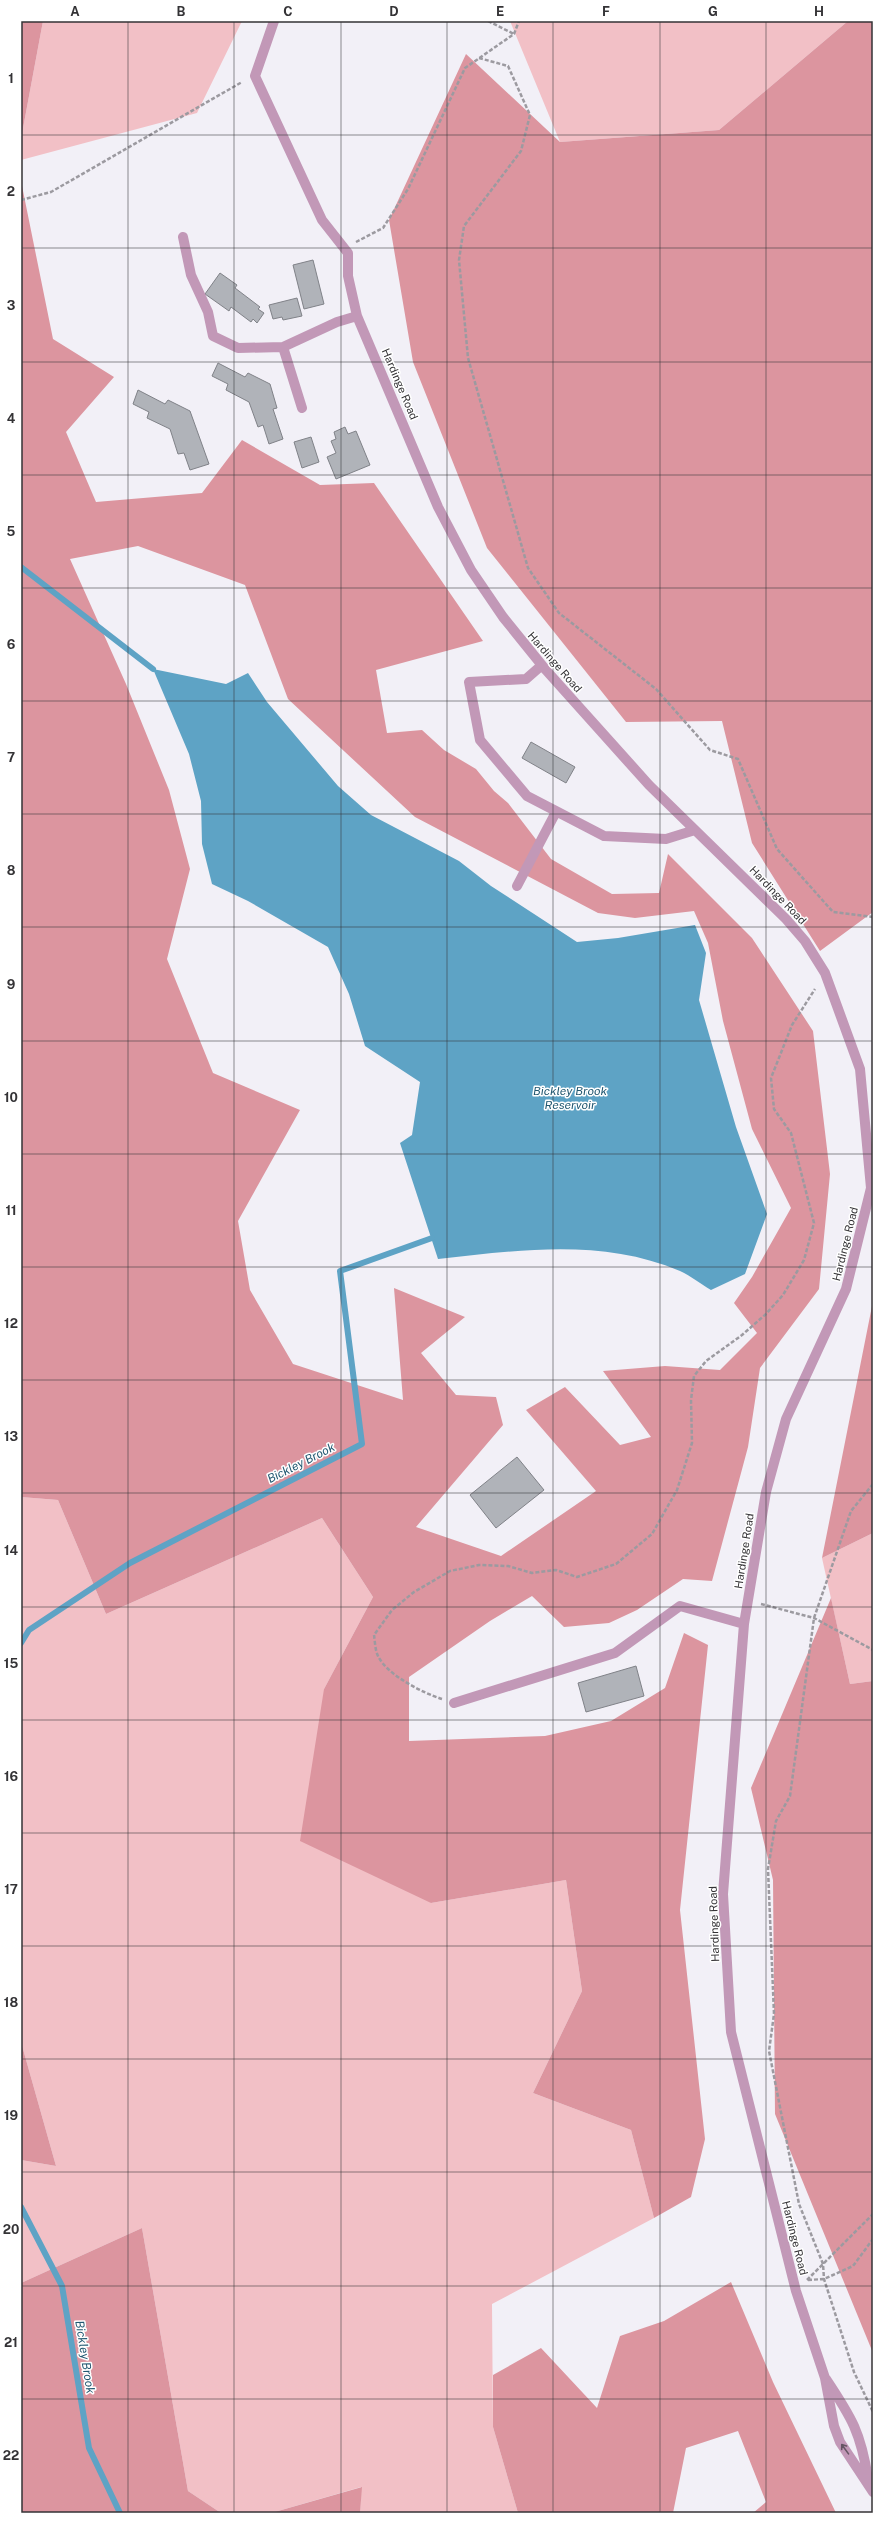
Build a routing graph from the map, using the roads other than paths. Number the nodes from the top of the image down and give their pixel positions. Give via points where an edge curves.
1 (274, 21) edge
2 (183, 237) dead end
3 (357, 316) junction
4 (283, 347) junction
5 (302, 408) dead end
6 (542, 666) junction
7 (556, 812) junction
8 (695, 830) junction
9 (517, 886) dead end
10 (744, 1624) junction
11 (454, 1703) road end
12 (825, 2378) junction
13 (868, 2481) junction
14 (873, 2492) edge

1 - 3 street, Hardinge Road via 255,76 322,220 346,250 348,276
2 - 4 street via 191,275 208,312 213,336 238,348
3 - 4 street via 337,322
3 - 6 street, Hardinge Road via 454,541 486,594
4 - 5 street
6 - 7 street via 526,679 469,682 480,740 527,796
6 - 8 street, Hardinge Road via 649,785
7 - 8 street via 604,836 666,839
7 - 9 street
8 - 10 street, Hardinge Road via 786,919 805,941 825,973 860,1069 872,1188 846,1289 786,1419 766,1492
10 - 11 street via 680,1606 616,1653
10 - 12 street, Hardinge Road via 723,1894 731,2032 796,2292
12 - 13 street, Hardinge Road via 854,2423 863,2448
13 -> 12 street, Hardinge Road via 840,2442 828,2403
13 - 14 street, Hardinge Road

